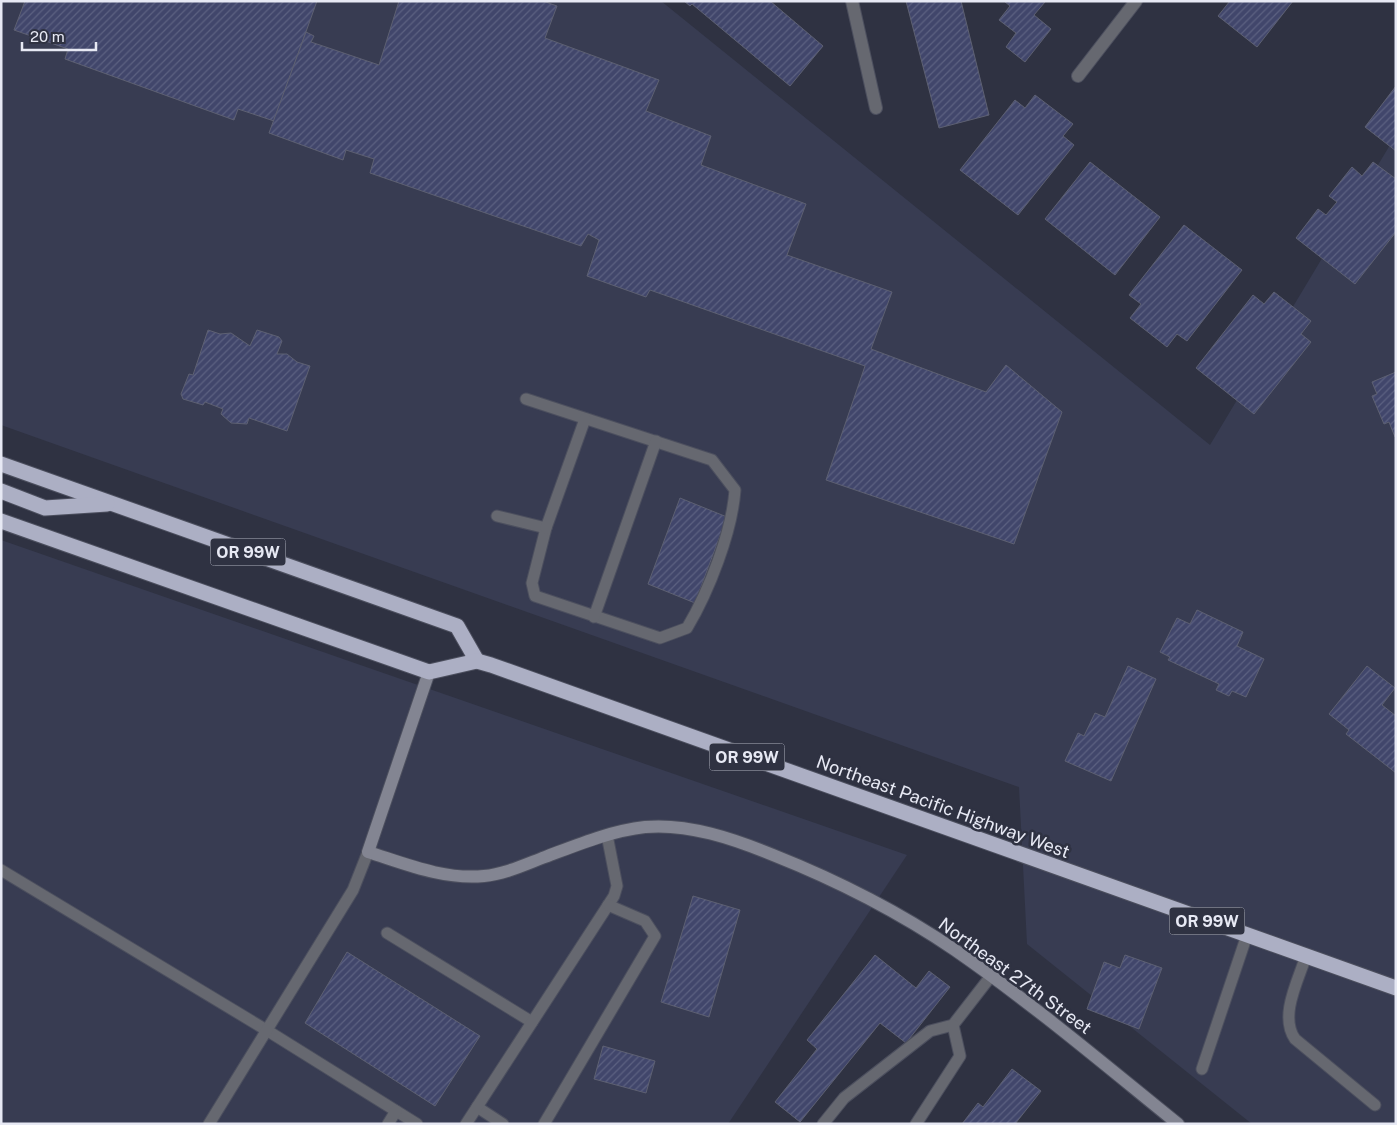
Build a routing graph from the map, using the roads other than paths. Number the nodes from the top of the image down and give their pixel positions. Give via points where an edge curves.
1 (852, 1) edge
2 (1136, 1) edge
3 (1078, 76) dead end
4 (876, 108) dead end
5 (526, 399) dead end
6 (585, 419) junction
7 (656, 441) junction
8 (1, 464) edge
9 (1, 491) edge
10 (113, 504) junction
11 (497, 516) dead end
12 (1, 521) edge
13 (546, 528) junction
14 (594, 617) junction
15 (477, 661) junction
16 (429, 672) junction
17 (607, 834) junction
18 (368, 852) junction
19 (1, 870) edge
20 (608, 905) junction
21 (387, 933) dead end
22 (1247, 935) junction
23 (1306, 956) junction
24 (991, 976) junction
25 (1396, 988) edge
26 (532, 1022) junction
27 (952, 1025) junction
28 (268, 1031) junction
29 (1202, 1069) dead end
30 (1375, 1105) dead end
31 (477, 1107) junction
32 (396, 1111) junction
33 (210, 1124) edge
34 (388, 1124) edge
35 (416, 1124) edge
36 (466, 1124) edge
37 (503, 1124) edge
38 (544, 1124) edge
39 (823, 1124) edge
40 (916, 1124) edge
41 (1178, 1124) edge

1 - 4 street
2 - 3 street
5 - 6 lane
6 - 7 lane
6 - 13 lane
7 - 14 lane
7 - 14 lane via 712,460 735,490 729,528 698,609 687,628 660,638
8 - 10 highway, OR 99W
9 - 10 highway via 46,508
10 - 15 highway, OR 99W via 457,626
11 - 13 lane
12 - 16 highway
13 - 14 lane via 532,583 535,596
15 - 16 highway
15 - 22 highway, Northeast Pacific Highway West / OR 99W
16 - 18 street
17 - 18 street, Northeast 27th Street via 510,871 483,876 431,872
17 - 20 lane via 617,886
17 - 24 street, Northeast 27th Street via 646,827 694,830 740,842 884,906
18 - 28 lane via 353,890
19 - 28 lane
20 - 26 lane
20 - 38 lane via 645,922 654,936
21 - 26 lane
22 - 23 highway, Northeast Pacific Highway West / OR 99W
22 - 29 lane
23 - 25 highway, Northeast Pacific Highway West / OR 99W
23 - 30 lane via 1288,1016 1290,1032
24 - 27 lane
24 - 41 street, Northeast 27th Street
26 - 31 lane
27 - 39 lane via 930,1031 844,1098
27 - 40 lane via 960,1056
28 - 32 lane
28 - 33 lane
31 - 36 lane
31 - 37 lane
32 - 34 lane
32 - 35 lane

